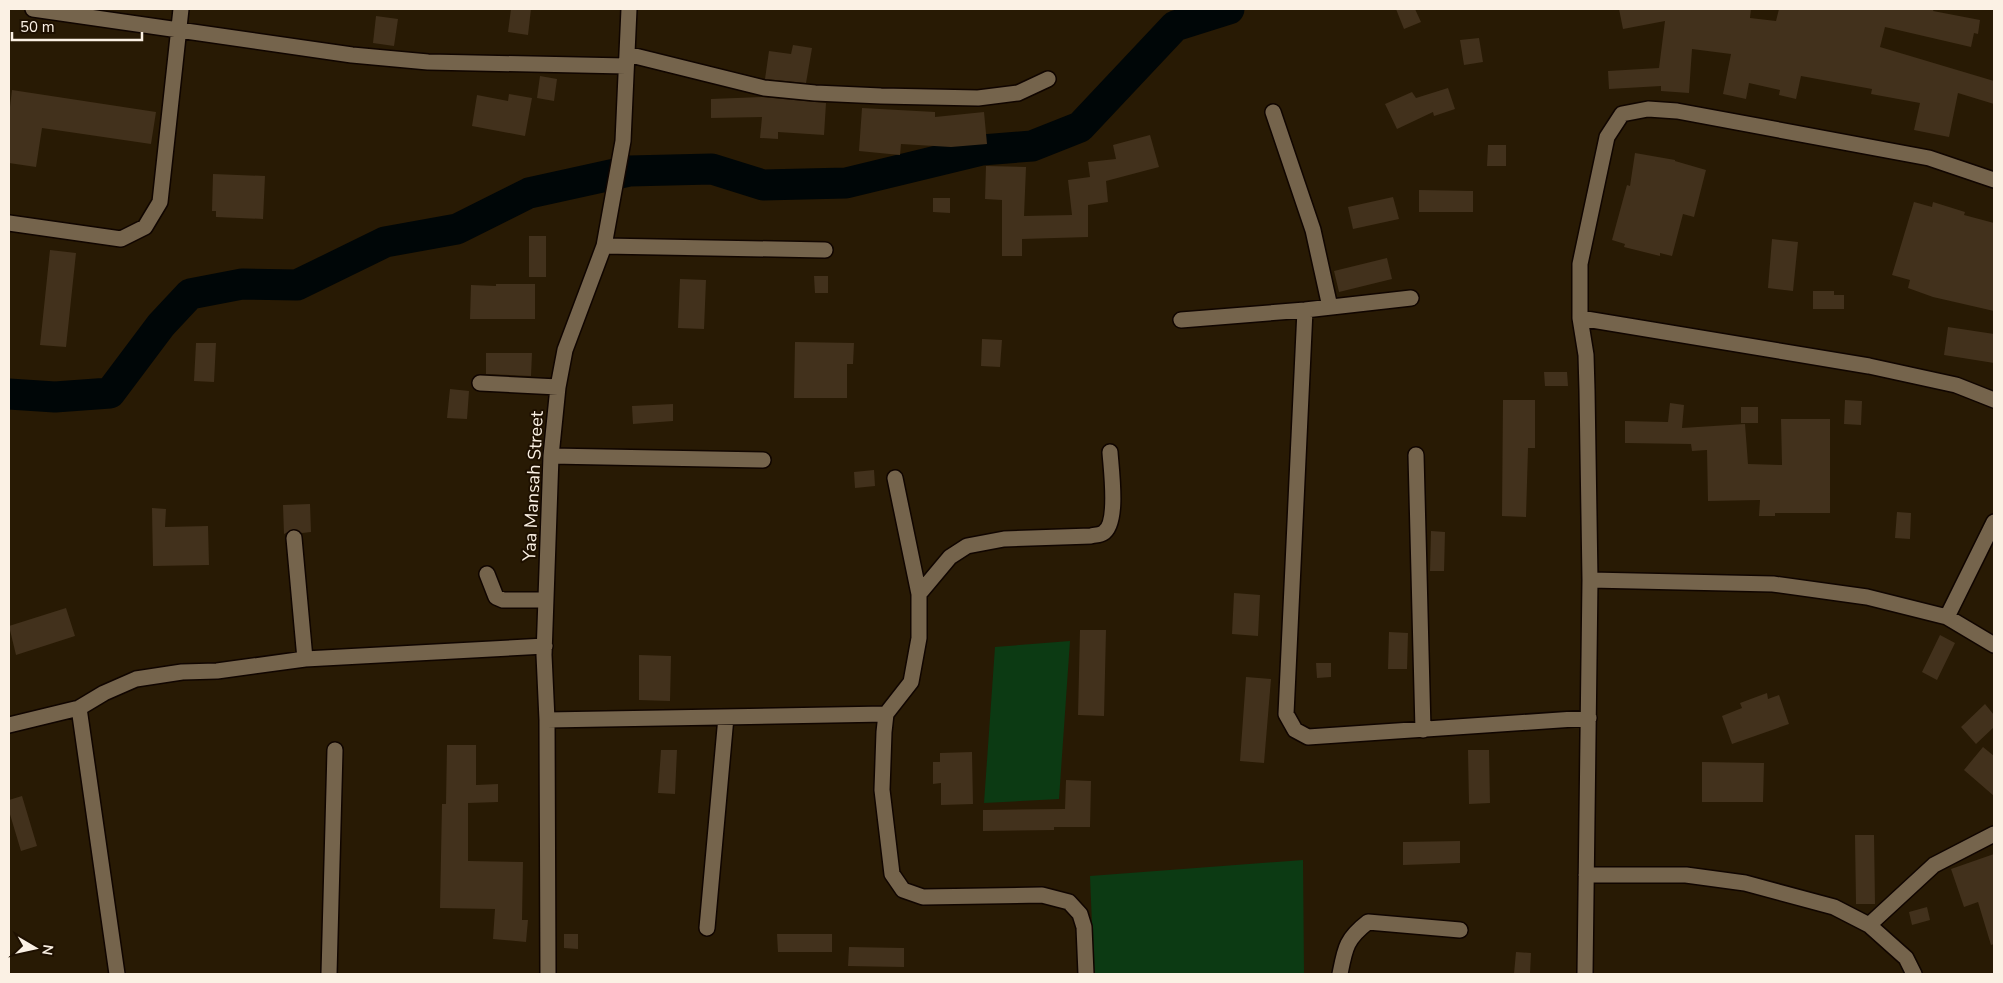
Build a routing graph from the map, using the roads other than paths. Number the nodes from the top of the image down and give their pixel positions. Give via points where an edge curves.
1 (33, 9) edge
2 (181, 9) edge
3 (629, 9) edge
4 (179, 30) junction
5 (626, 60) junction
6 (1048, 79) dead end
7 (1273, 112) dead end
8 (1994, 180) edge
9 (9, 223) edge
10 (604, 246) junction
11 (825, 250) dead end
12 (1411, 298) dead end
13 (1330, 307) junction
14 (1305, 310) junction
15 (1580, 318) junction
16 (1181, 320) dead end
17 (480, 383) dead end
18 (558, 387) junction
19 (1994, 400) edge
20 (1110, 452) dead end
21 (1416, 455) dead end
22 (551, 456) junction
23 (762, 460) dead end
24 (895, 478) dead end
25 (1994, 522) edge
26 (294, 538) dead end
27 (487, 574) dead end
28 (1590, 580) junction
29 (919, 594) junction
30 (546, 600) junction
31 (1947, 617) junction
32 (1994, 645) edge
33 (545, 646) junction
34 (305, 659) junction
35 (79, 708) junction
36 (886, 714) junction
37 (726, 717) junction
38 (1589, 718) junction
39 (548, 720) junction
40 (9, 725) edge
41 (1423, 730) junction
42 (335, 750) dead end
43 (1994, 834) edge
44 (1586, 876) junction
45 (1869, 925) junction
46 (707, 928) dead end
47 (1460, 930) dead end
48 (117, 974) edge
49 (329, 974) edge
50 (548, 974) edge
51 (1086, 974) edge
52 (1340, 974) edge
53 (1585, 974) edge
54 (1914, 974) edge

1 - 4 street
2 - 4 street
3 - 5 street, Yaa Mansah Street
4 - 5 street via 352,55 428,62
4 - 9 street via 160,202 145,227 120,239
5 - 6 street via 764,88 881,96 978,98 1018,93
5 - 10 street, Yaa Mansah Street via 623,141
7 - 13 street via 1314,230
8 - 15 street via 1929,158 1687,113 1648,109 1622,114 1607,137 1580,264
10 - 11 street
10 - 18 street, Yaa Mansah Street via 565,350
12 - 13 street
13 - 14 street
14 - 16 street
14 - 41 street via 1286,714 1295,730 1308,737
15 - 19 street via 1869,366 1956,385
15 - 28 street via 1586,355
17 - 18 street
18 - 22 street, Yaa Mansah Street
20 - 29 street via 1113,513 1109,527 1103,533 1004,539 967,546 950,557
21 - 41 street
22 - 23 street
22 - 30 street, Yaa Mansah Street
24 - 29 street
25 - 31 street
26 - 34 street
27 - 30 street via 496,597 502,600
28 - 31 street via 1773,584 1867,597
28 - 38 street
29 - 36 street via 919,638 911,682
30 - 33 street, Yaa Mansah Street
31 - 32 street
33 - 34 street
33 - 39 street, Yaa Mansah Street
34 - 35 street via 136,679
35 - 40 street
35 - 48 street
36 - 37 street
36 - 51 street via 882,790 888,857 892,874 903,890 923,897 1042,895 1069,902 1080,914 1084,927
37 - 39 street
37 - 46 street
38 - 41 street
38 - 44 street
39 - 50 street, Yaa Mansah Street
42 - 49 street
43 - 45 street via 1934,865
44 - 45 street via 1686,875 1745,883 1834,907
44 - 53 street
45 - 54 street via 1906,958
47 - 52 street via 1368,922 1353,934 1344,952

